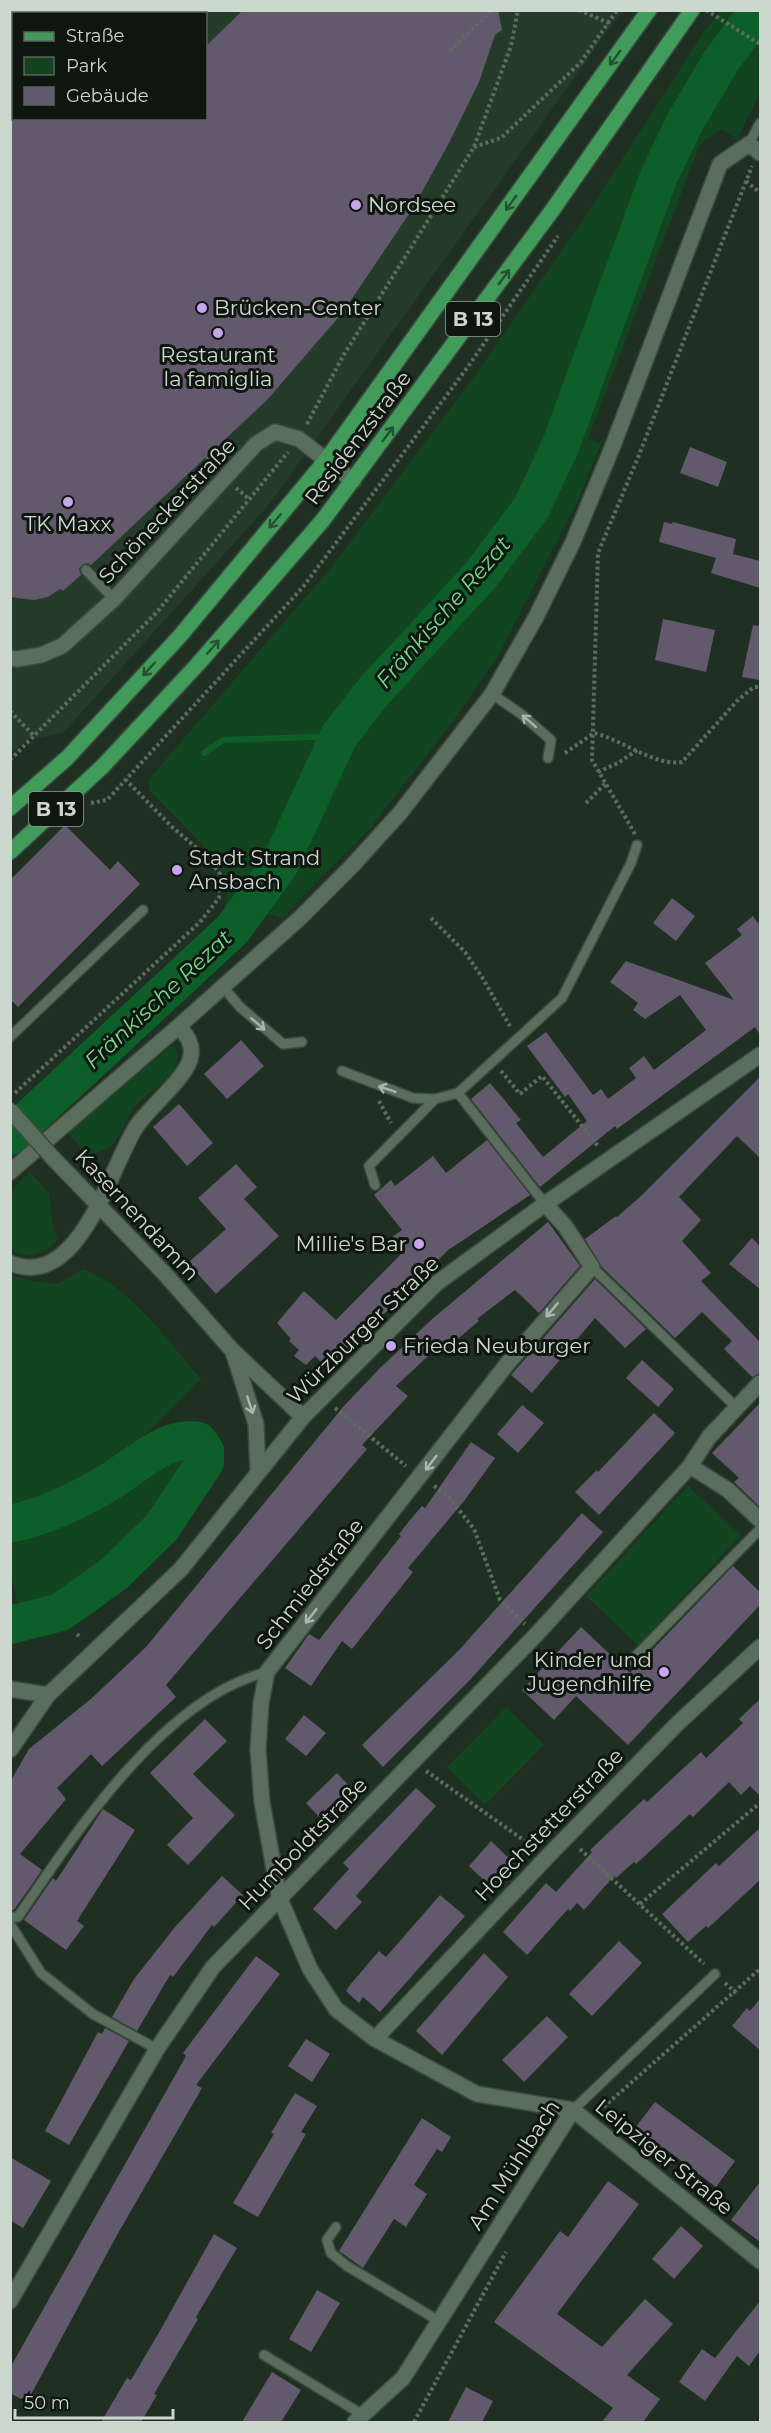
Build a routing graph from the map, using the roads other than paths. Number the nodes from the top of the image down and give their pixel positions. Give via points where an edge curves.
1 (649, 10) edge
2 (693, 10) edge
3 (760, 123) edge
4 (756, 149) edge
5 (326, 460) junction
6 (353, 481) junction
7 (86, 570) dead end
8 (114, 599) junction
9 (10, 658) edge
10 (492, 694) junction
11 (548, 758) dead end
12 (10, 808) edge
13 (637, 845) road end
14 (10, 852) edge
15 (143, 910) dead end
16 (223, 987) junction
17 (179, 1026) junction
18 (10, 1037) edge
19 (302, 1042) dead end
20 (760, 1055) edge
21 (342, 1071) dead end
22 (458, 1093) junction
23 (435, 1099) junction
24 (10, 1110) edge
25 (10, 1172) edge
26 (375, 1185) dead end
27 (98, 1204) junction
28 (545, 1204) junction
29 (10, 1263) edge
30 (592, 1267) junction
31 (232, 1350) junction
32 (760, 1383) edge
33 (736, 1407) junction
34 (303, 1417) junction
35 (690, 1466) junction
36 (258, 1473) junction
37 (760, 1520) edge
38 (760, 1528) edge
39 (760, 1647) edge
40 (631, 1661) dead end
41 (267, 1672) junction
42 (10, 1689) edge
43 (48, 1695) junction
44 (10, 1750) edge
45 (279, 1897) junction
46 (10, 1917) edge
47 (10, 1924) edge
48 (715, 1974) road end
49 (375, 2039) junction
50 (157, 2049) junction
51 (573, 2110) junction
52 (336, 2228) dead end
53 (760, 2261) edge
54 (10, 2301) edge
55 (439, 2321) junction
56 (264, 2355) dead end
57 (359, 2419) edge

1 -> 5 main road, Residenzstraße / B 13
6 -> 2 main road, Residenzstraße / B 13 via 551,212
3 - 4 lane
4 - 10 street via 720,164 573,542
5 - 6 street, Schöneckerstraße
5 - 8 street, Schöneckerstraße via 299,440 275,432 256,444
5 -> 12 main road, Residenzstraße / B 13 via 180,636 67,758
14 -> 6 main road, Residenzstraße / B 13 via 102,766 198,664
7 - 8 lane
8 - 9 street, Schöneckerstraße via 62,646 41,655
11 -> 10 lane via 551,740
10 - 16 street via 400,813 358,860
13 - 22 lane via 632,863 562,998
15 - 18 lane
16 - 17 street
16 -> 19 lane via 240,1008 283,1044
17 - 25 street
17 - 27 street via 190,1041 192,1056 176,1082 137,1126
20 - 28 street, Würzburger Straße
23 -> 21 lane via 413,1098
22 - 23 lane
22 - 28 lane
23 - 26 lane via 369,1166
24 - 27 street, Kasernendamm, bridge
27 - 29 street via 73,1246 56,1260 40,1267 22,1268
27 - 31 street, Kasernendamm
28 - 30 street
28 - 34 street, Würzburger Straße via 437,1283
30 - 33 lane
30 -> 41 street, Schmiedstraße via 507,1364
31 - 34 street, Kasernendamm
31 -> 36 street, Kasernendamm via 256,1424
32 - 33 street, Humboldtstraße
33 - 35 street, Humboldtstraße
34 - 36 street, Würzburger Straße
35 - 37 street via 728,1490
35 - 45 street, Humboldtstraße via 536,1635
36 - 43 street, Würzburger Straße via 181,1569
38 - 40 lane
39 - 49 street, Hoechstetterstraße via 677,1724
41 - 45 street, Leipziger Straße via 258,1750 262,1802
41 - 46 lane, Schmiedstraße via 223,1688 173,1725 113,1785 18,1917
42 - 43 street
43 - 44 street, Würzburger Straße
45 - 49 street, Leipziger Straße via 310,1969 336,2009
45 - 50 street, Humboldtstraße via 213,1967
47 - 50 lane via 41,1973 93,2014
48 - 51 lane, Am Mühlbach
49 - 51 street, Leipziger Straße via 477,2094
50 - 54 street, Humboldtstraße
51 - 53 street, Leipziger Straße
51 - 55 street, Am Mühlbach
52 - 55 lane via 327,2240 331,2253
55 - 57 street, Am Mühlbach via 403,2378
56 - 57 lane

